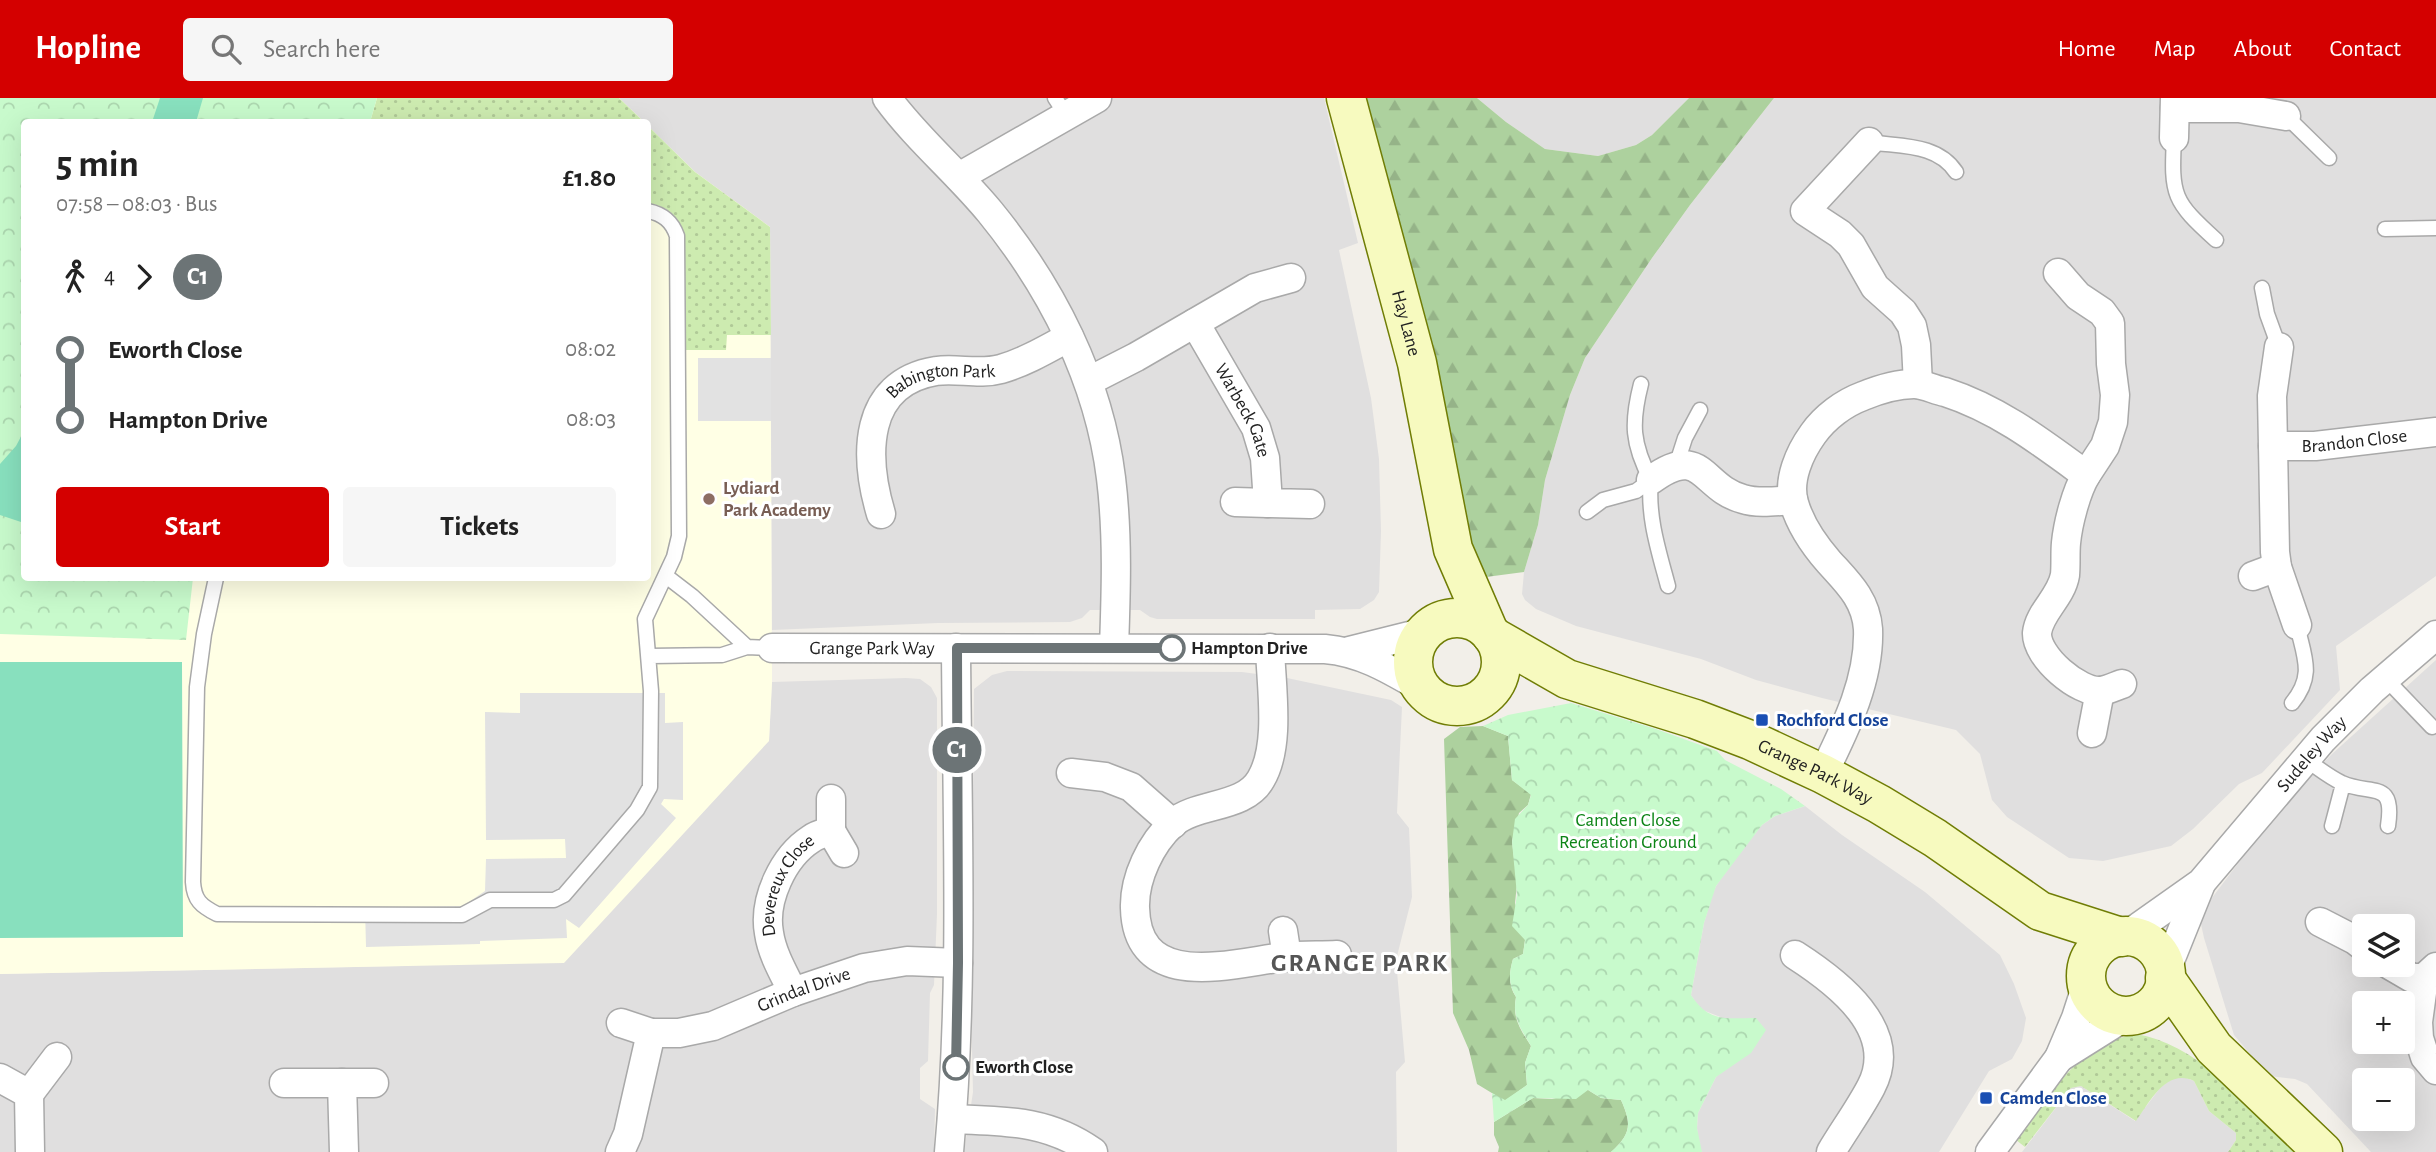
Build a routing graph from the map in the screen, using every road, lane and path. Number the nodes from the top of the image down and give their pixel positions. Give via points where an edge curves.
1 (887, 98) edge
2 (1097, 98) edge
3 (1346, 98) edge
4 (2175, 103) edge
5 (1061, 106) edge
6 (2286, 116) joint
7 (2174, 138) joint
8 (1868, 142) joint
9 (2329, 158) dead end
10 (1956, 172) dead end
11 (960, 177) junction
12 (651, 212) edge
13 (2436, 228) edge
14 (2385, 229) dead end
15 (2216, 240) dead end
16 (2058, 273) dead end
17 (1291, 278) dead end
18 (2262, 288) dead end
19 (1195, 323) junction
20 (1069, 337) junction
21 (2279, 347) joint
22 (1089, 382) junction
23 (1641, 384) dead end
24 (1918, 384) junction
25 (1700, 410) dead end
26 (2436, 432) edge
27 (2273, 446) junction
28 (1676, 466) junction
29 (2085, 475) junction
30 (1651, 480) junction
31 (1793, 500) junction
32 (1235, 502) dead end
33 (1268, 503) junction
34 (1310, 504) dead end
35 (1587, 512) dead end
36 (881, 514) dead end
37 (1453, 549) junction
38 (666, 576) junction
39 (215, 581) edge
40 (1668, 586) dead end
41 (2297, 625) joint
42 (1429, 629) junction
43 (1490, 634) junction
44 (2436, 635) edge
45 (759, 648) junction
46 (957, 648) junction
47 (1114, 648) junction
48 (1270, 648) junction
49 (1349, 651) junction
50 (650, 656) junction
51 (2385, 678) junction
52 (1567, 679) junction
53 (1420, 687) junction
54 (1488, 693) junction
55 (2292, 703) dead end
56 (2432, 727) dead end
57 (2092, 733) dead end
58 (2305, 759) junction
59 (1072, 773) dead end
60 (1823, 774) junction
61 (2343, 783) junction
62 (831, 799) dead end
63 (1173, 824) junction
64 (2332, 826) dead end
65 (2388, 826) dead end
66 (2201, 883) junction
67 (2040, 911) junction
68 (2320, 922) dead end
69 (2123, 936) junction
70 (2352, 938) edge
71 (1337, 955) dead end
72 (1796, 955) dead end
73 (958, 963) junction
74 (2430, 973) edge
75 (2165, 976) junction
76 (2410, 977) edge
77 (2086, 981) junction
78 (793, 992) junction
79 (2130, 1015) junction
80 (621, 1023) dead end
81 (652, 1032) junction
82 (2214, 1048) junction
83 (57, 1056) dead end
84 (2059, 1058) junction
85 (2436, 1070) edge
86 (0, 1078) edge
87 (284, 1083) dead end
88 (342, 1083) junction
89 (374, 1083) dead end
90 (29, 1094) junction
91 (952, 1119) junction
92 (30, 1152) edge
93 (344, 1152) edge
94 (620, 1152) edge
95 (949, 1152) edge
96 (1093, 1152) edge
97 (1831, 1152) edge
98 (1990, 1152) edge
99 (2323, 1152) edge

1 - 11 street
2 - 5 street
3 - 37 street, Hay Lane via 1417,363
4 - 6 street
4 - 7 street
5 - 11 street
6 - 9 lane
7 - 15 lane via 2173,182 2178,202
8 - 10 lane via 1933,151
8 - 24 street via 1805,211 1851,245 1875,287 1903,312 1916,345
11 - 20 street via 1021,253
12 - 38 lane via 667,218 677,236 679,536
13 - 14 lane
16 - 29 street via 2110,323 2113,422 2105,446
17 - 19 street via 1255,288
18 - 21 lane
19 - 22 street
19 - 33 street, Warbeck Gate via 1255,428 1265,458
20 - 22 street
20 - 36 street, Babington Park via 999,369 940,370 917,375 898,387 884,402 872,431 870,453
21 - 27 street, Brandon Close via 2272,396
22 - 47 street via 1111,477 1115,517
23 - 30 lane via 1634,436
24 - 29 street via 1973,401 2001,416
24 - 31 street via 1877,391 1832,413 1816,429 1798,460
25 - 28 lane
26 - 27 street, Brandon Close via 2315,446
27 - 41 street, Brandon Close via 2275,552 2265,571
28 - 30 street
28 - 31 street via 1697,468 1743,499
29 - 57 street via 2066,541 2065,576 2037,633 2045,658 2078,684 2111,687
30 - 35 lane via 1636,491 1603,500
30 - 40 lane via 1652,517
31 - 60 street via 1813,541 1856,591 1868,626 1851,716
32 - 33 street
33 - 34 street
37 - 42 street, Hay Lane via 1449,577
37 - 43 street, Hay Lane
38 - 45 lane
38 - 50 lane via 645,619
39 - 50 lane via 197,687 193,882 194,897 217,914 462,915 490,900 554,900 564,895 637,810 650,788
41 - 55 lane via 2307,671
42 - 43 street, Grange Park Way via 1444,620 1460,619 1478,624
42 - 49 street, Grange Park Way
42 - 53 street via 1418,641 1413,659
43 - 52 street, Grange Park Way
43 - 54 street via 1501,664
44 - 51 street, Sudeley Way
45 - 46 street, Grange Park Way
45 - 50 lane via 722,655
46 - 47 street, Grange Park Way
46 - 73 street
47 - 48 street, Grange Park Way
48 - 49 street, Grange Park Way
48 - 63 street via 1270,758 1260,781 1242,796 1184,815
49 - 53 street, Grange Park Way
51 - 56 lane
51 - 58 street, Sudeley Way
52 - 54 street, Grange Park Way
52 - 60 street, Grange Park Way via 1695,719
53 - 54 street, Grange Park Way via 1436,701 1451,706 1472,703
58 - 61 lane
58 - 66 street, Sudeley Way
59 - 63 street via 1131,787
60 - 67 street, Grange Park Way via 1935,838
61 - 64 lane
61 - 65 lane via 2385,794
62 - 78 street, Devereux Close via 837,842 812,837 790,858 769,909 769,934
63 - 71 street via 1145,862 1136,892 1135,918 1151,951 1170,964 1197,968 1285,944
66 - 69 street, Sudeley Way
66 - 75 street, Sudeley Way
67 - 69 street, Grange Park Way
67 - 77 street, Grange Park Way
68 - 70 street
69 - 75 street via 2153,947 2162,959
69 - 77 street via 2095,951
72 - 97 street via 1850,996 1876,1042 1872,1086
73 - 78 street, Grindal Drive via 891,963
73 - 91 street
74 - 76 street
74 - 85 street via 2419,1005 2419,1038
75 - 79 street via 2157,1001
75 - 82 street
77 - 79 street via 2102,1008
77 - 84 street
78 - 81 street, Grindal Drive via 705,1029
79 - 82 street
79 - 84 street
80 - 81 street, Grindal Drive
81 - 94 street
82 - 99 street
83 - 90 street
84 - 98 street
86 - 90 street
87 - 88 street
88 - 89 street
88 - 93 street
90 - 92 street
91 - 95 street
91 - 96 street via 1037,1125 1070,1137

